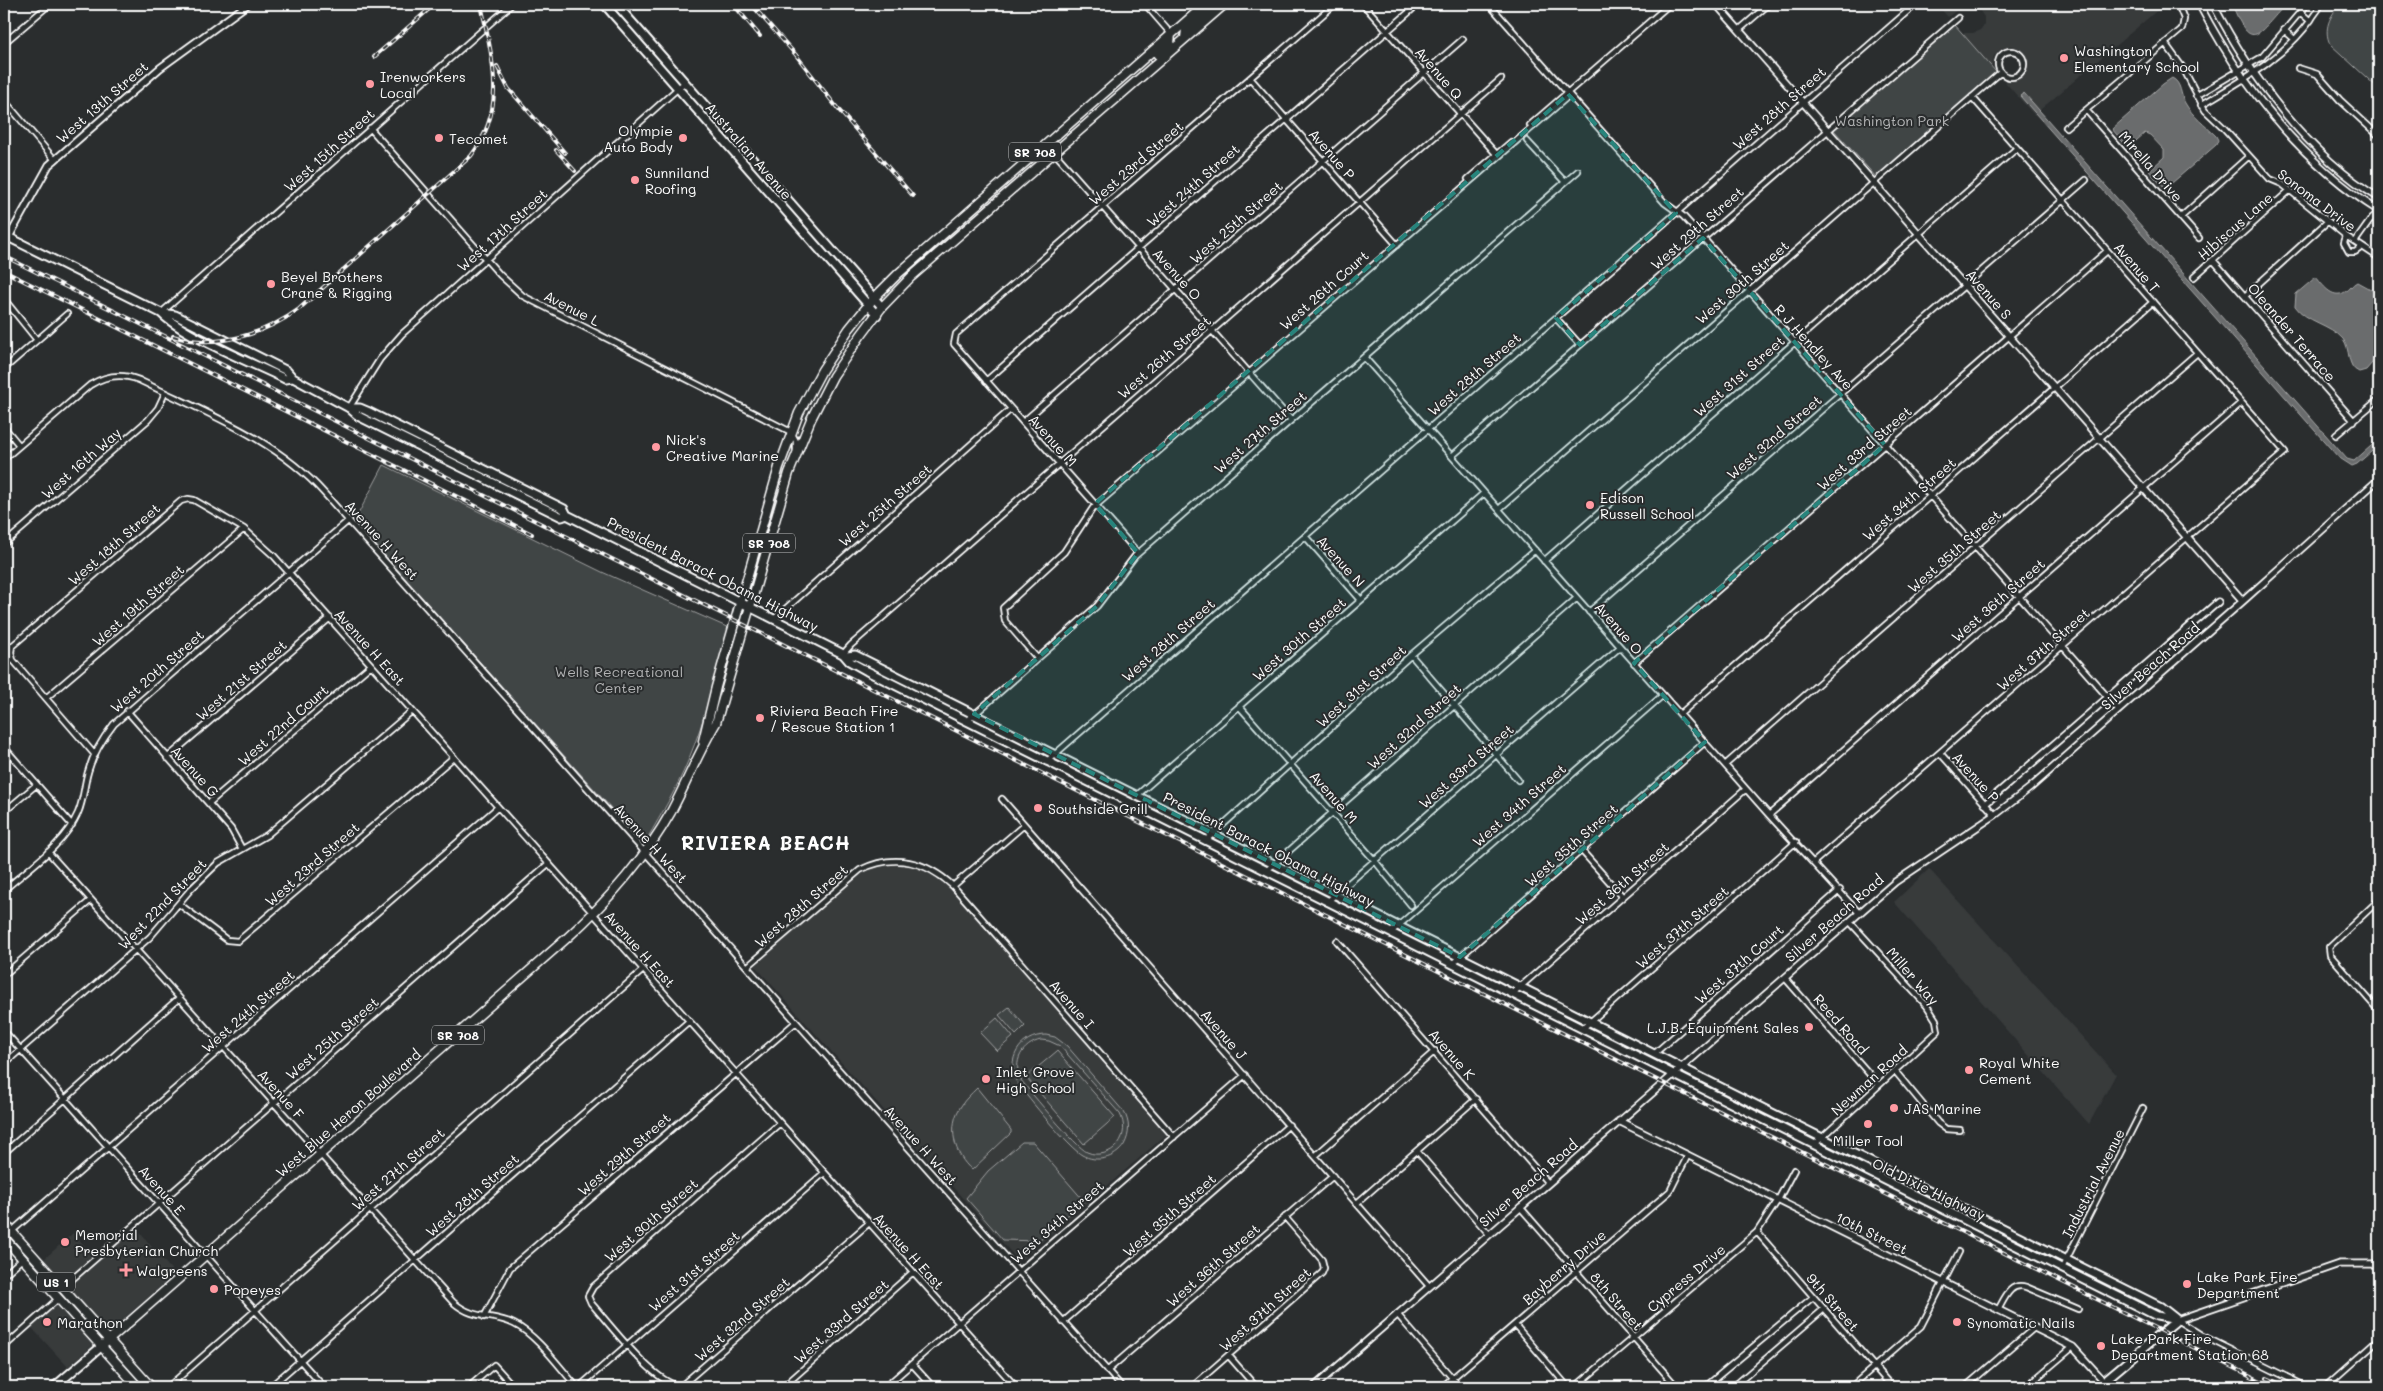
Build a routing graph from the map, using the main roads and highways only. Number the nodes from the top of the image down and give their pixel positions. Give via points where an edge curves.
1 (604, 4) edge
2 (616, 4) edge
3 (1206, 4) edge
4 (1215, 4) edge
5 (1225, 4) edge
6 (1171, 34) junction
7 (1185, 38) junction
8 (1133, 83) junction
9 (6, 236) edge
10 (874, 298) junction
11 (868, 305) junction
12 (882, 307) junction
13 (877, 314) junction
14 (741, 603) junction
15 (750, 607) junction
16 (845, 655) junction
17 (703, 745) junction
18 (1680, 1068) joint
19 (1673, 1074) joint
20 (4, 1223) edge
21 (4, 1238) edge
22 (2177, 1320) junction
23 (108, 1340) junction
24 (102, 1346) junction
25 (2105, 1384) edge
26 (54, 1387) edge
27 (138, 1387) edge
28 (151, 1387) edge
29 (2116, 1387) edge

1 - 11 main road, Australian Avenue
2 - 10 main road, Australian Avenue
3 - 6 main road, West Blue Heron Boulevard / SR 708
4 - 7 main road via 1186,30
5 - 7 main road, West Blue Heron Boulevard / SR 708
6 - 8 main road via 1170,43 1133,77
6 - 10 main road, West Blue Heron Boulevard / SR 708 via 917,256
7 - 8 main road, West Blue Heron Boulevard / SR 708
8 - 12 main road, West Blue Heron Boulevard / SR 708 via 929,261
9 - 14 main road, President Barack Obama Highway via 162,313 175,315 287,371 292,378 358,416 562,517 567,515
10 - 11 main road, West Blue Heron Boulevard / SR 708
10 - 12 main road, Australian Avenue
11 - 13 main road, Australian Avenue
11 - 14 main road, West Blue Heron Boulevard / SR 708 via 822,370 791,432
12 - 13 main road, West Blue Heron Boulevard / SR 708
13 - 15 main road, West Blue Heron Boulevard / SR 708 via 833,376 810,419
14 - 15 main road, President Barack Obama Highway
14 - 17 main road, West Blue Heron Boulevard / SR 708
15 - 16 main road, President Barack Obama Highway
15 - 17 main road, West Blue Heron Boulevard / SR 708 via 716,723
16 - 18 main road, President Barack Obama Highway via 855,655
16 - 19 main road, President Barack Obama Highway via 866,671
17 - 23 main road, West Blue Heron Boulevard / SR 708 via 674,806 645,852 594,914
18 - 22 main road, Old Dixie Highway via 2161,1307
19 - 22 main road, Old Dixie Highway via 2157,1316
20 - 23 main road, US 1
21 - 24 main road, US 1
22 - 25 main road
23 - 24 main road, West Blue Heron Boulevard / SR 708
23 - 28 main road, US 1
24 - 26 main road
24 - 27 main road, US 1
25 - 29 main road, 10th Street

